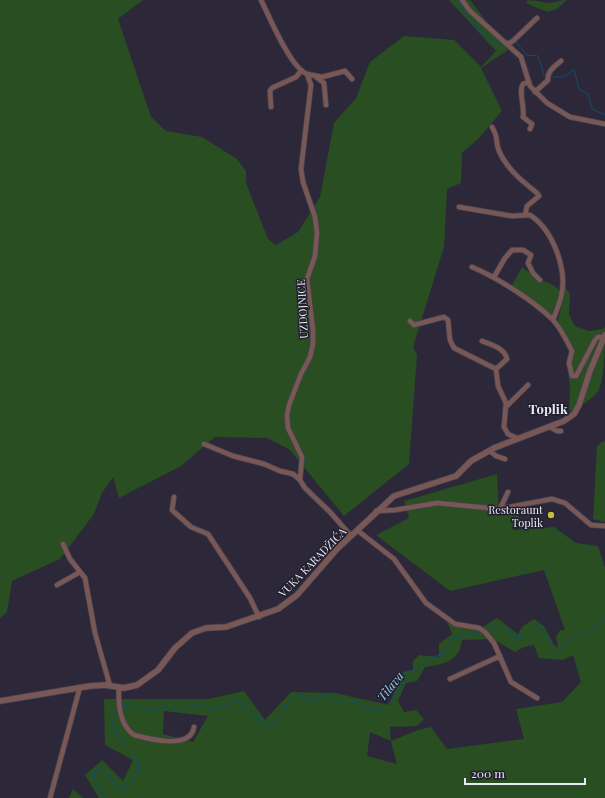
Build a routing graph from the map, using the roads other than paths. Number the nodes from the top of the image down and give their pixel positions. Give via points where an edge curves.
1 (261, 0) edge
2 (462, 0) edge
3 (537, 18) dead end
4 (507, 44) junction
5 (561, 61) dead end
6 (301, 71) junction
7 (306, 74) junction
8 (316, 76) junction
9 (352, 79) dead end
10 (528, 82) junction
11 (536, 92) junction
12 (326, 105) dead end
13 (271, 107) dead end
14 (605, 124) edge
15 (492, 127) dead end
16 (530, 129) dead end
17 (459, 207) dead end
18 (525, 215) junction
19 (472, 267) dead end
20 (494, 277) junction
21 (540, 280) dead end
22 (553, 320) junction
23 (410, 322) dead end
24 (604, 336) edge
25 (482, 341) dead end
26 (496, 369) junction
27 (528, 385) dead end
28 (506, 407) junction
29 (550, 427) junction
30 (561, 431) dead end
31 (517, 438) junction
32 (204, 444) dead end
33 (490, 451) junction
34 (505, 459) dead end
35 (300, 480) junction
36 (508, 492) dead end
37 (174, 497) dead end
38 (506, 498) junction
39 (513, 498) dead end
40 (500, 509) junction
41 (376, 511) junction
42 (605, 527) edge
43 (357, 530) junction
44 (351, 536) junction
45 (63, 544) dead end
46 (80, 572) junction
47 (57, 585) dead end
48 (259, 617) junction
49 (500, 656) junction
50 (450, 679) dead end
51 (110, 686) junction
52 (80, 687) junction
53 (119, 688) junction
54 (537, 698) dead end
55 (0, 701) edge
56 (194, 727) dead end
57 (50, 798) edge

1 - 6 street via 292,62
2 - 4 street via 470,11
3 - 4 street
4 - 10 street via 521,57
5 - 11 street via 552,68 548,80
6 - 7 street
6 - 13 street via 296,77 272,88
7 - 8 street
7 - 35 street, UZDOJNICE via 311,85 301,169 302,182 315,217 315,256 308,279 313,344 287,415 289,432 302,457
8 - 9 street via 322,77 345,71
8 - 12 street via 324,83
10 - 11 street
10 - 16 street via 523,84 520,92 523,117 532,124
11 - 14 street via 547,103 570,117
15 - 18 street via 497,135 499,151 508,167 539,196 527,206
17 - 18 street via 512,216
18 - 22 street via 537,220 547,233 560,260 562,295
19 - 20 street, VUKA KARADŽIĆA
20 - 21 street via 504,258 512,250 523,250 531,255 528,263
20 - 22 street, VUKA KARADŽIĆA via 536,305
22 - 24 street, VUKA KARADŽIĆA via 572,351 569,363 574,377 582,369 595,340
23 - 26 street via 414,325 444,317 448,320 450,340 454,348
24 - 29 street, VUKA KARADŽIĆA via 574,414
25 - 26 street via 497,347 506,355 507,359
26 - 28 street via 498,386
27 - 28 street
28 - 31 street via 504,427 508,434
29 - 30 street
29 - 31 street, VUKA KARADŽIĆA
31 - 33 street, VUKA KARADŽIĆA
32 - 35 street via 233,456 293,474
33 - 34 street
33 - 41 street, VUKA KARADŽIĆA via 471,461 456,476 394,496
35 - 44 street
36 - 38 street
37 - 48 street via 172,510 192,527 208,534 250,598
38 - 39 street
38 - 40 street
40 - 41 street via 489,510 437,503
40 - 42 street via 552,499 565,503 590,525
41 - 43 street, VUKA KARADŽIĆA
43 - 44 street, VUKA KARADŽIĆA
43 - 49 street, VUKA KARADŽIĆA via 401,567 426,603 455,624 484,631
44 - 48 street, VUKA KARADŽIĆA via 287,604
45 - 46 street
46 - 47 street
46 - 51 street via 85,578 95,633
48 - 53 street, VUKA KARADŽIĆA via 226,627 198,630 179,643 158,670 147,679 132,687
49 - 50 street
49 - 54 street, VUKA KARADŽIĆA via 511,682
51 - 52 street, VUKA KARADŽIĆA
51 - 53 street, VUKA KARADŽIĆA
52 - 55 street, VUKA KARADŽIĆA
52 - 57 street
53 - 56 street via 119,709 132,733 162,742 177,741 192,734

